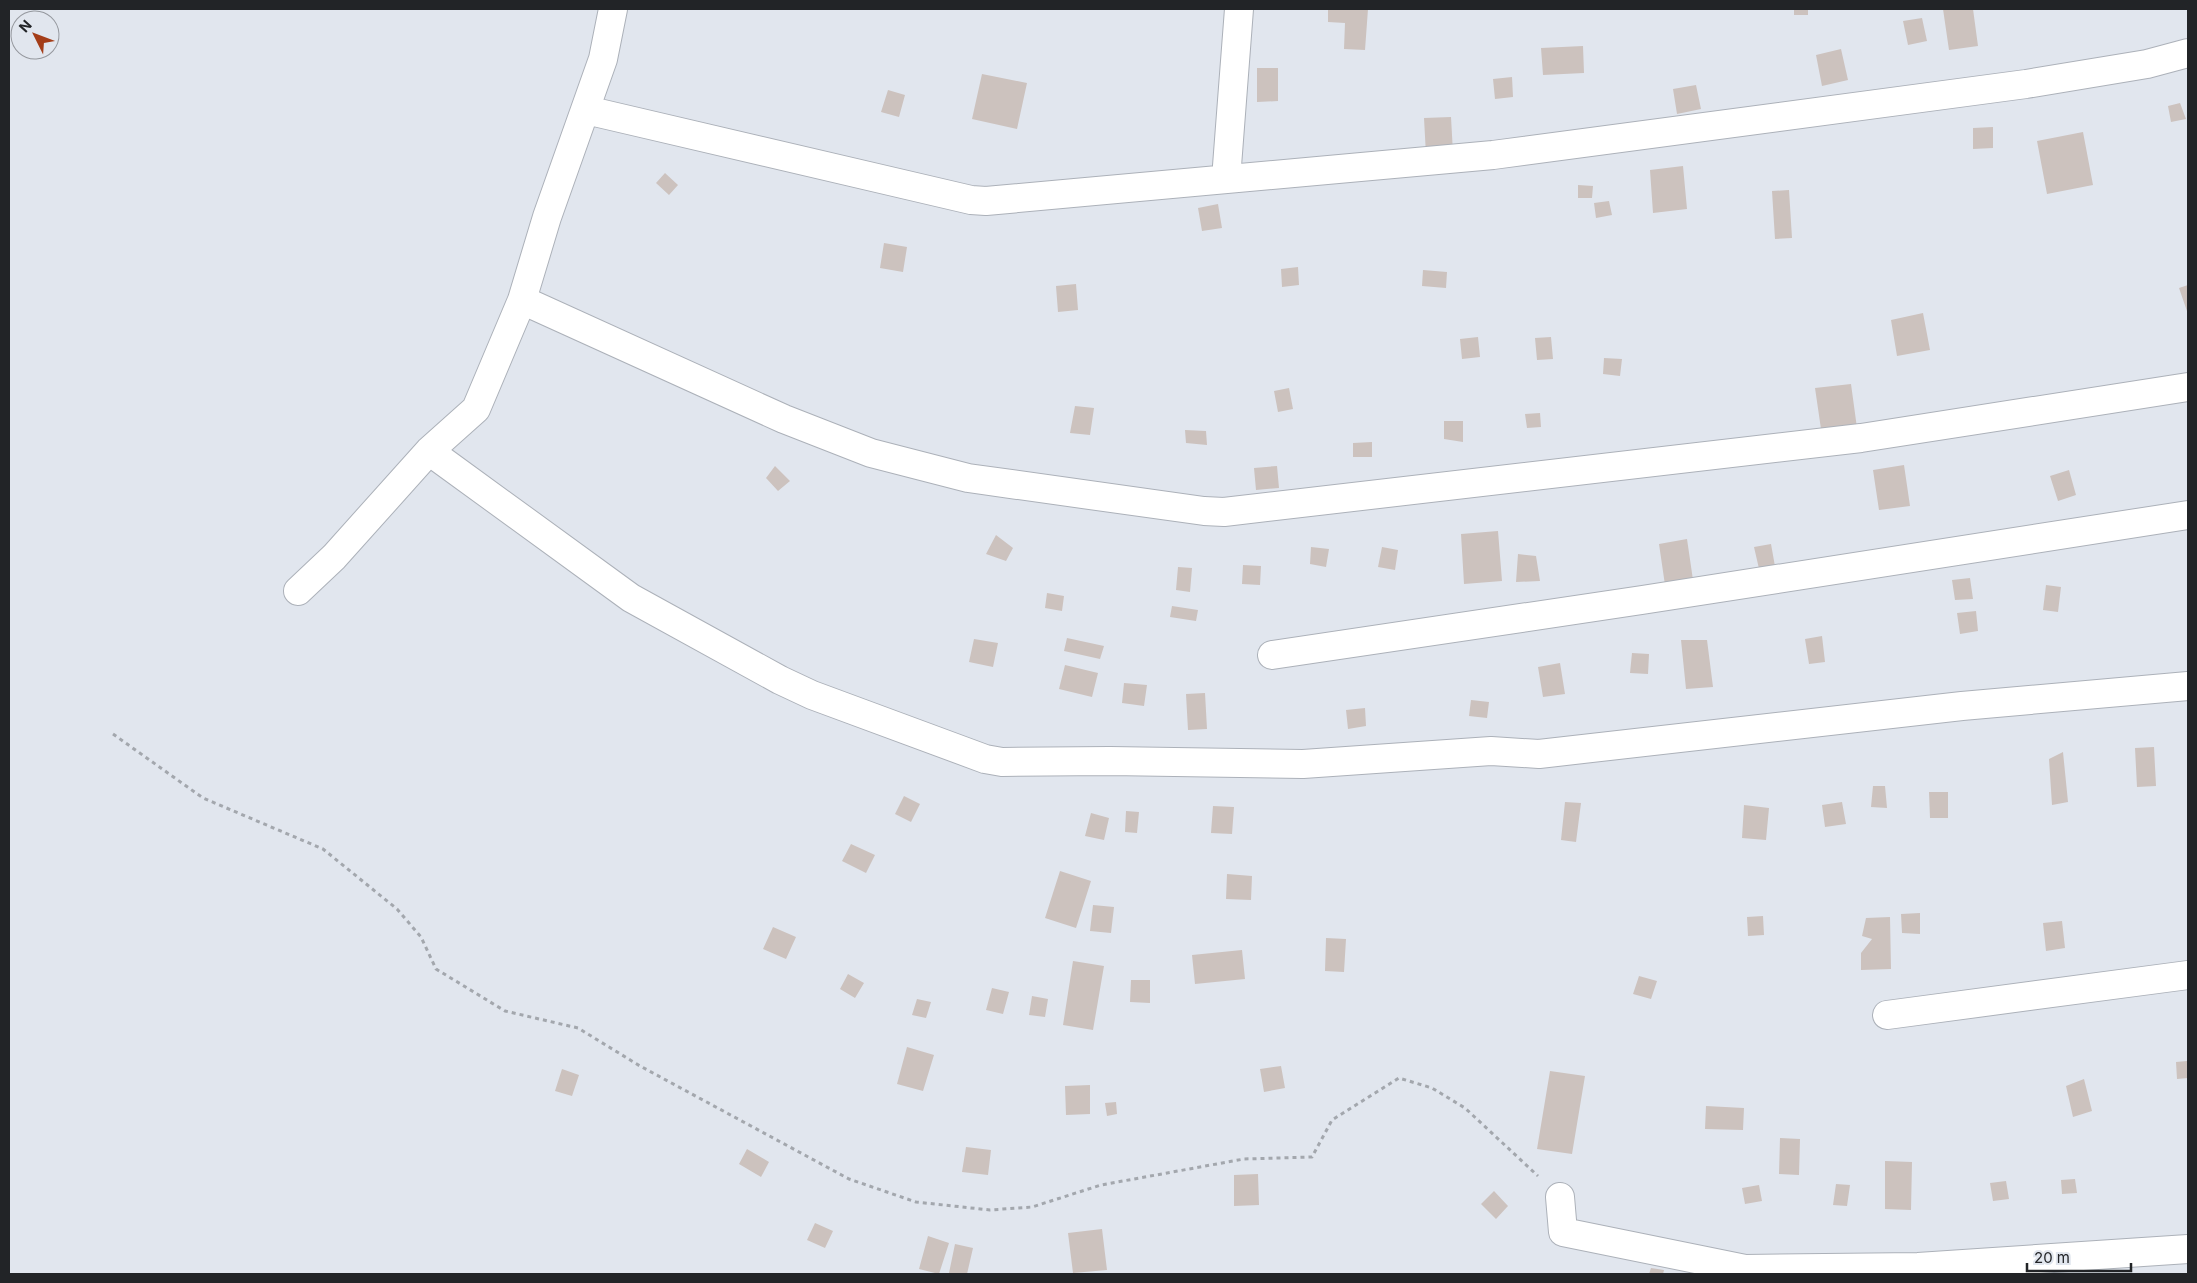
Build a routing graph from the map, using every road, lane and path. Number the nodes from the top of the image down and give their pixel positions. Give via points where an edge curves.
1 (613, 9) edge
2 (1239, 9) edge
3 (2188, 52) edge
4 (586, 110) junction
5 (1226, 179) junction
6 (522, 300) junction
7 (2188, 387) edge
8 (429, 451) junction
9 (2188, 515) edge
10 (298, 591) dead end
11 (1272, 654) dead end
12 (2188, 686) edge
13 (113, 734) dead end
14 (2188, 975) edge
15 (1887, 1015) dead end
16 (1560, 1197) joint
17 (2188, 1248) edge

1 - 4 street via 603,60
2 - 5 street
3 - 5 street via 2147,64 2026,84 1503,153
4 - 5 street via 971,200
4 - 6 street
6 - 7 street via 784,419 871,454 968,478 1210,512 1861,438
6 - 8 street via 476,408
8 - 10 street via 334,557
8 - 12 street via 631,598 780,680 984,759 1002,762 1303,764 1491,751 1539,754 1962,706
9 - 11 street
13 - 16 path via 203,798 323,849 397,909 421,937 436,969 504,1011 578,1028 640,1066 849,1179 916,1202 990,1210 1032,1207 1101,1185 1215,1164 1244,1159 1312,1157 1332,1120 1399,1078 1432,1088 1465,1108
14 - 15 street
16 - 17 street via 1563,1232 1746,1269 1918,1267

